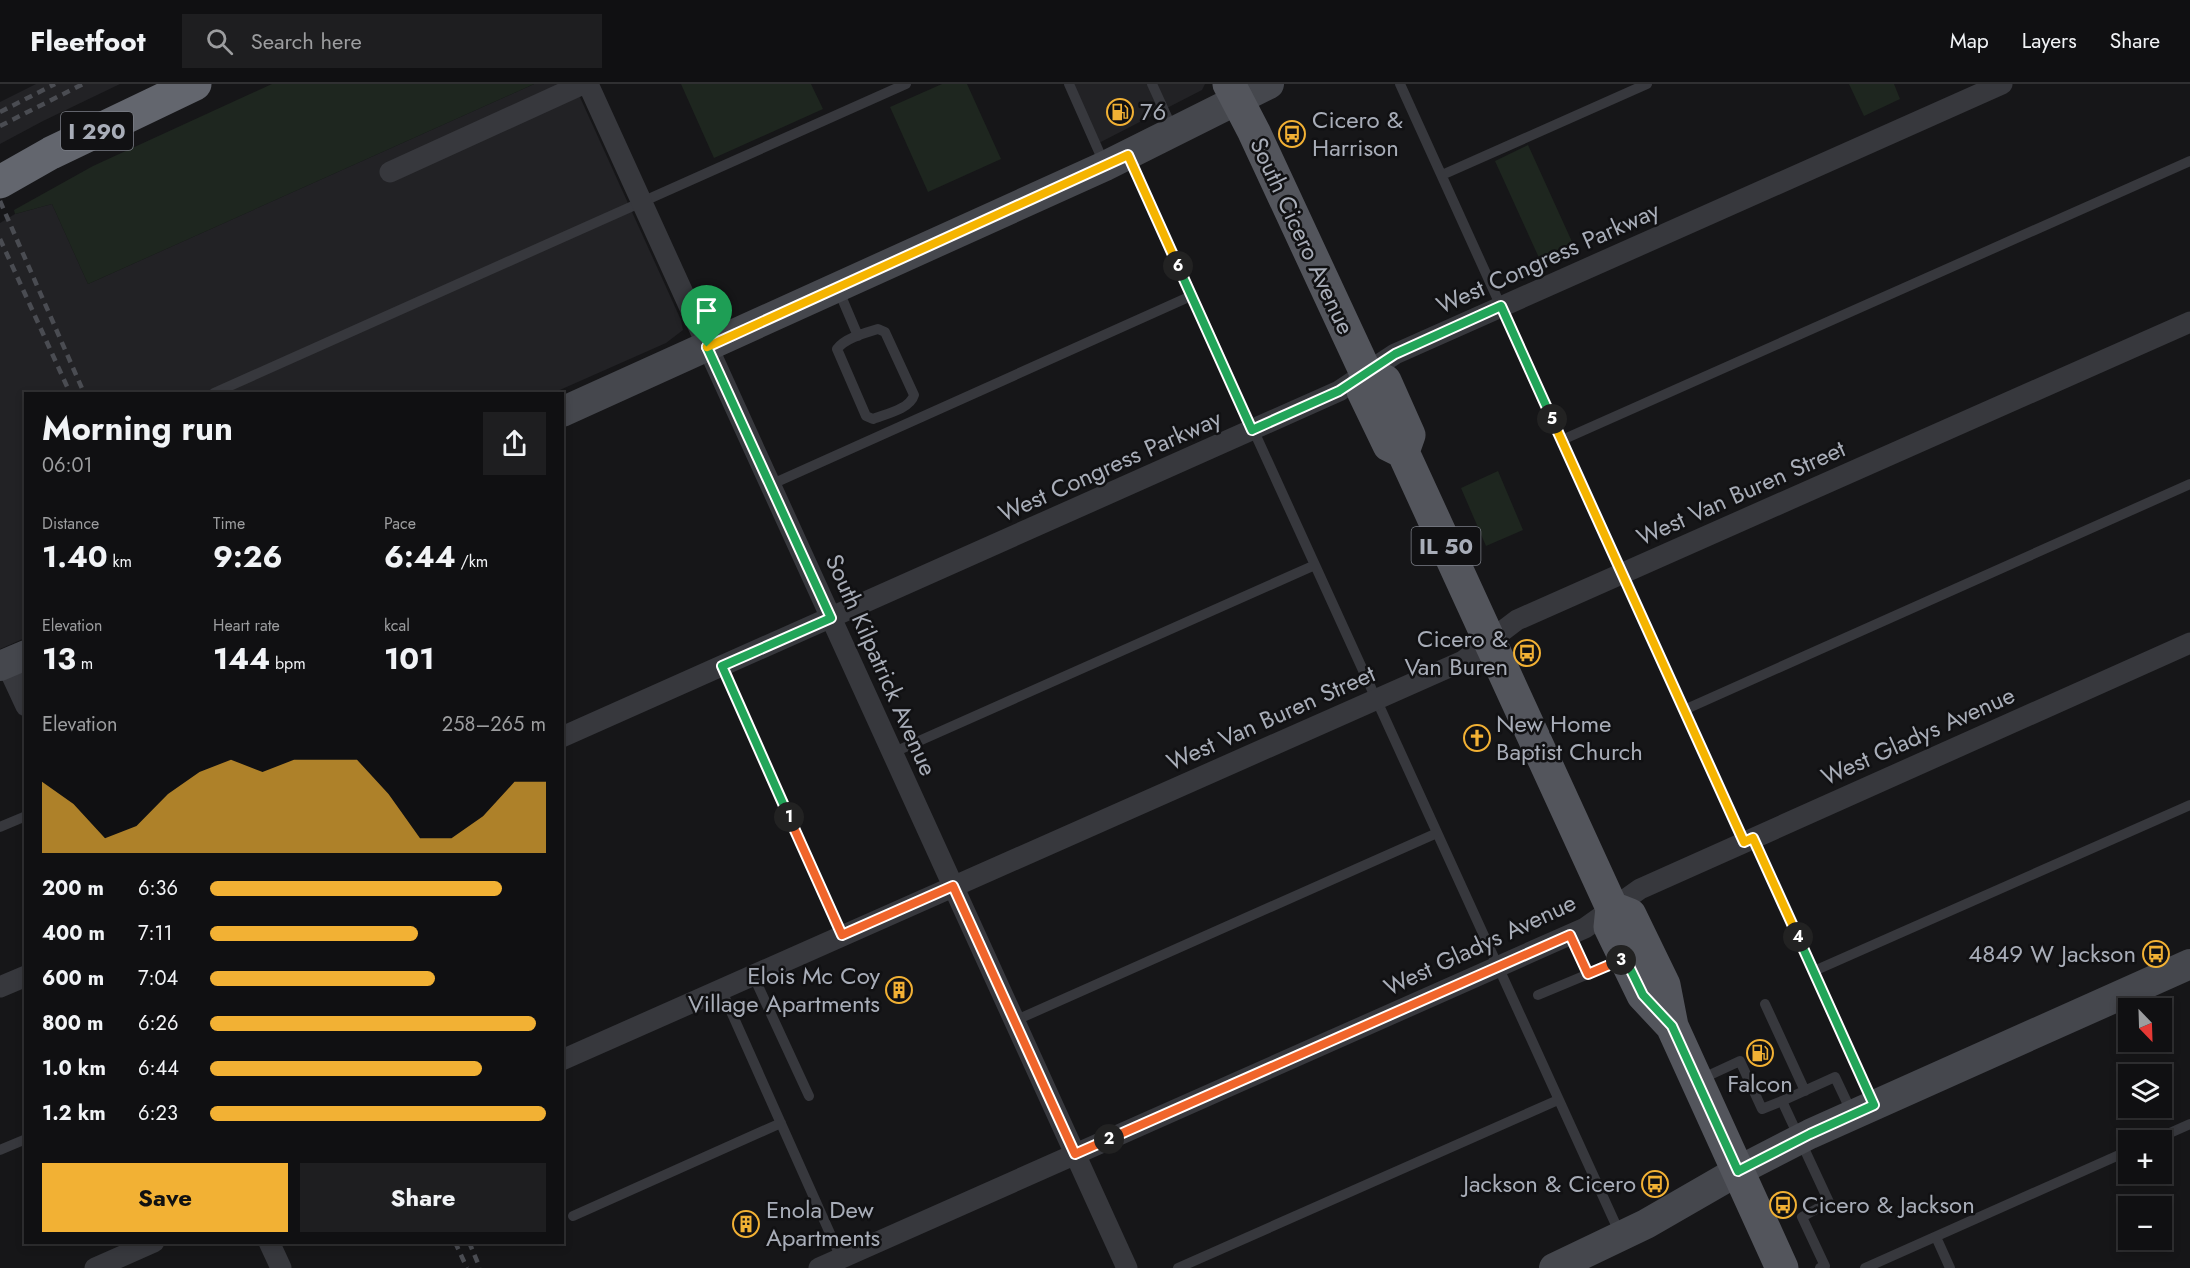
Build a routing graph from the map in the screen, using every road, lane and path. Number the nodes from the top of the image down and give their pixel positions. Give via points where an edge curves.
1 (195, 84) edge
2 (583, 84) edge
3 (588, 84) edge
4 (906, 84) edge
5 (1068, 84) edge
6 (1152, 84) edge
7 (1269, 84) edge
8 (1400, 84) edge
9 (1647, 84) edge
10 (2002, 84) edge
11 (1234, 89) edge
12 (1174, 131) junction
13 (1116, 160) junction
14 (2190, 161) edge
15 (390, 171) dead end
16 (1442, 176) junction
17 (0, 182) edge
18 (641, 202) junction
19 (837, 288) junction
20 (1191, 296) junction
21 (1501, 306) junction
22 (2190, 322) edge
23 (858, 336) junction
24 (707, 347) junction
25 (1366, 373) junction
26 (216, 392) edge
27 (564, 411) edge
28 (1252, 430) junction
29 (1562, 440) junction
30 (770, 484) junction
31 (2190, 484) edge
32 (1315, 565) junction
33 (1623, 574) junction
34 (831, 618) junction
35 (1489, 640) junction
36 (2190, 643) edge
37 (11, 661) edge
38 (722, 666) junction
39 (1377, 699) junction
40 (24, 700) edge
41 (1684, 710) junction
42 (564, 736) edge
43 (892, 753) junction
44 (2190, 805) edge
45 (24, 817) edge
46 (0, 827) edge
47 (1437, 833) junction
48 (1749, 840) junction
49 (953, 886) junction
50 (1612, 908) junction
51 (842, 935) junction
52 (1570, 935) junction
53 (1625, 958) junction
54 (2190, 964) edge
55 (1498, 967) junction
56 (1814, 971) junction
57 (1588, 974) junction
58 (753, 975) junction
59 (24, 977) edge
60 (0, 987) edge
61 (721, 989) junction
62 (1539, 995) dead end
63 (1765, 1004) dead end
64 (1014, 1021) junction
65 (1672, 1026) junction
66 (564, 1059) edge
67 (1696, 1081) junction
68 (1805, 1091) junction
69 (809, 1096) dead end
70 (1558, 1100) junction
71 (1782, 1101) junction
72 (1864, 1110) junction
73 (781, 1123) junction
74 (2190, 1124) edge
75 (2172, 1132) edge
76 (24, 1139) edge
77 (1799, 1140) junction
78 (0, 1150) edge
79 (1075, 1154) junction
80 (2118, 1155) edge
81 (1738, 1171) junction
82 (573, 1216) dead end
83 (1621, 1236) junction
84 (1936, 1237) junction
85 (149, 1244) edge
86 (270, 1244) edge
87 (841, 1258) junction
88 (95, 1268) edge
89 (281, 1268) edge
90 (819, 1268) edge
91 (1127, 1268) edge
92 (1178, 1268) edge
93 (1554, 1268) edge
94 (1782, 1268) edge
95 (1820, 1268) edge
96 (1865, 1268) edge
97 (1950, 1268) edge

1 - 17 highway, I 290 via 51,153
2 - 15 street
3 - 18 street, South Kilpatrick Avenue
4 - 18 lane
5 - 13 lane
6 - 12 lane
7 - 11 street
8 - 16 lane
9 - 16 lane
10 - 21 street, West Congress Parkway
11 - 12 street
11 - 25 main road, South Cicero Avenue / IL 50
12 - 13 street
13 - 19 street
13 - 20 lane
14 - 29 lane
16 - 21 lane
18 - 24 street, South Kilpatrick Avenue
18 - 26 lane
19 - 23 lane
19 - 24 street
20 - 28 lane
20 - 30 lane
21 - 25 street, West Congress Parkway via 1395,354
21 - 29 lane
22 - 33 street, West Van Buren Street
23 - 23 lane via 839,345 837,353 866,416 873,419 907,404 914,395 885,332 878,329
24 - 27 street
24 - 30 street, South Kilpatrick Avenue
25 - 28 street, West Congress Parkway via 1339,391
25 - 35 main road, South Cicero Avenue / IL 50 via 1363,391 1389,445 1403,452
28 - 32 lane
28 - 34 street, West Congress Parkway
29 - 33 lane
30 - 34 street, South Kilpatrick Avenue
31 - 41 lane
32 - 39 lane
32 - 43 lane
33 - 35 street, West Van Buren Street via 1517,620
33 - 41 lane
34 - 38 street, West Congress Parkway
34 - 43 street, South Kilpatrick Avenue
35 - 39 street, West Van Buren Street via 1463,660
35 - 50 main road, South Cicero Avenue / IL 50
36 - 48 street, West Gladys Avenue
37 - 40 street
38 - 42 street, West Congress Parkway
38 - 51 lane
39 - 47 lane
39 - 49 street, West Van Buren Street
41 - 48 lane
43 - 49 street, South Kilpatrick Avenue
44 - 56 lane
45 - 46 lane
47 - 55 lane
47 - 64 lane
48 - 50 street, West Gladys Avenue via 1640,889
48 - 56 lane
49 - 51 street, West Van Buren Street
49 - 64 street, South Kilpatrick Avenue
50 - 52 street, West Gladys Avenue
50 - 53 main road, South Cicero Avenue / IL 50 via 1610,927
50 - 65 main road, South Cicero Avenue / IL 50 via 1630,915 1664,985
51 - 58 street, West Van Buren Street
52 - 55 street, West Gladys Avenue
52 - 57 lane
53 - 57 lane
53 - 65 main road, South Cicero Avenue / IL 50 via 1643,995
54 - 72 street
55 - 70 lane
55 - 79 street, West Gladys Avenue
56 - 72 lane
57 - 62 lane
58 - 61 street, West Van Buren Street
58 - 69 lane
59 - 60 street
61 - 66 street, West Van Buren Street
61 - 73 lane
63 - 68 lane
64 - 79 street, South Kilpatrick Avenue
65 - 67 main road, South Cicero Avenue / IL 50
67 - 71 lane via 1740,1061 1762,1109
67 - 81 main road, South Cicero Avenue / IL 50
68 - 71 lane
68 - 72 lane via 1835,1077
70 - 83 lane
70 - 92 lane
71 - 77 lane
72 - 77 street
73 - 82 lane
73 - 87 lane
74 - 75 lane
76 - 78 lane
77 - 81 street
77 - 95 lane via 1829,1202 1802,1217 1825,1266
79 - 87 street, West Gladys Avenue
79 - 91 street, South Kilpatrick Avenue
80 - 84 lane
81 - 83 street
81 - 94 main road, South Cicero Avenue / IL 50
83 - 93 street
84 - 96 lane
84 - 97 lane
85 - 88 street
86 - 89 street
87 - 90 street, West Gladys Avenue

